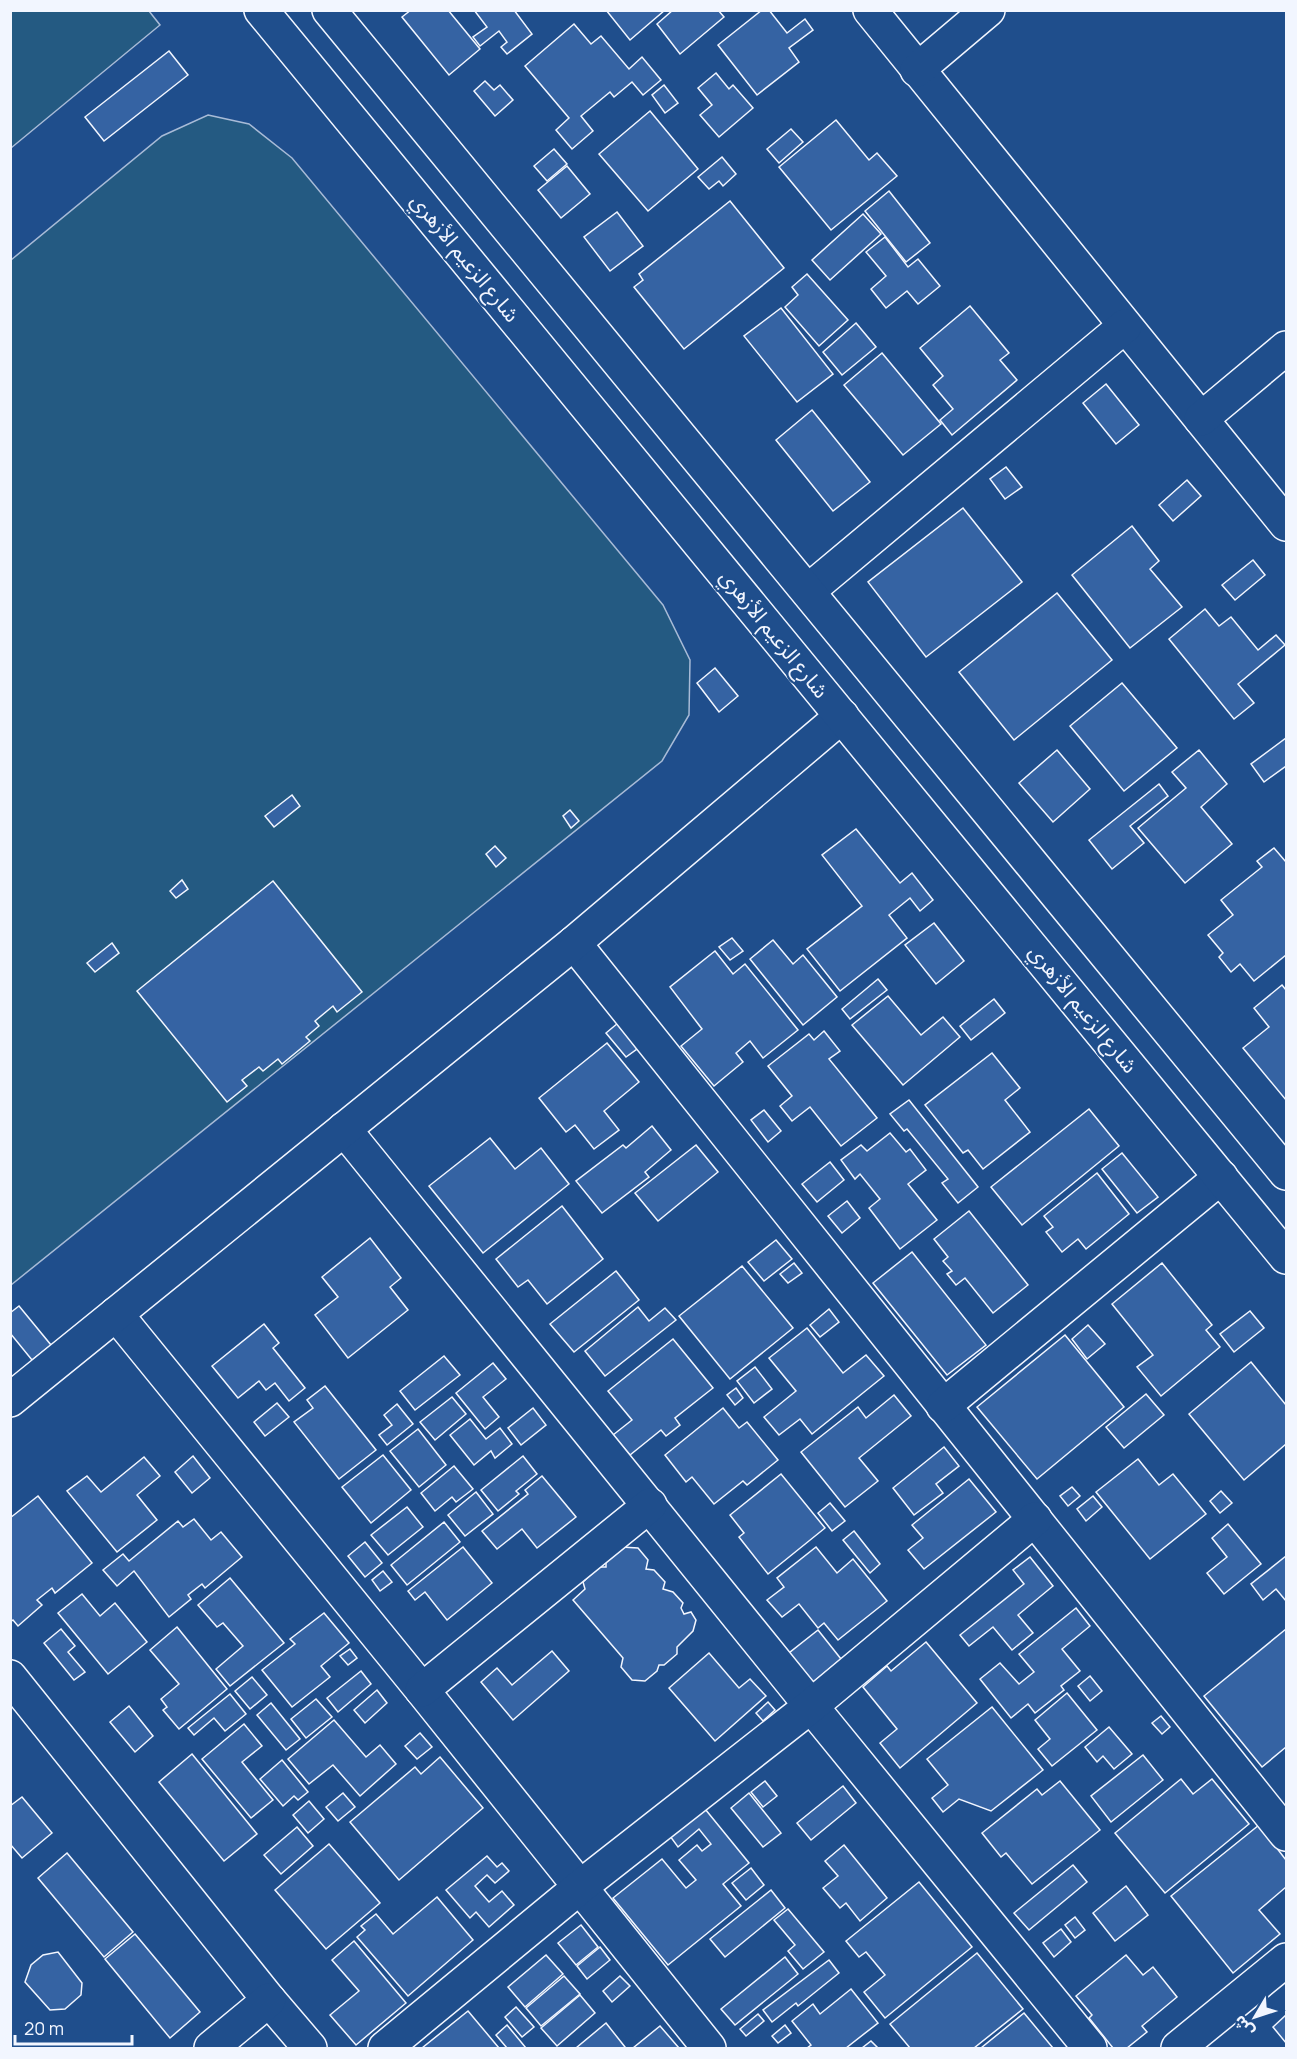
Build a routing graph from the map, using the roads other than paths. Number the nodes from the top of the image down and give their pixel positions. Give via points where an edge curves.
1 (261, 10) edge
2 (329, 10) edge
3 (870, 10) edge
4 (988, 10) edge
5 (918, 70) junction
6 (1125, 326) junction
7 (1287, 348) edge
8 (1201, 419) junction
9 (1287, 524) edge
10 (808, 591) junction
11 (842, 716) junction
12 (574, 943) junction
13 (344, 1129) junction
14 (1287, 1173) edge
15 (1221, 1177) junction
16 (1287, 1257) edge
17 (116, 1314) junction
18 (10, 1400) edge
19 (943, 1406) junction
20 (650, 1505) junction
21 (1035, 1519) junction
22 (10, 1677) edge
23 (423, 1690) junction
24 (811, 1707) junction
25 (1287, 1834) edge
26 (580, 1887) junction
27 (1287, 1960) edge
28 (269, 2000) junction
29 (211, 2049) edge
30 (310, 2049) edge
31 (385, 2049) edge
32 (709, 2049) edge
33 (1090, 2049) edge
34 (1178, 2049) edge

1 - 11 street, شارع الزعيم الأزهري
2 - 10 street
3 - 5 street
4 - 5 street
5 - 6 street
6 - 8 street
6 - 10 street
7 - 8 street
8 - 9 street
10 - 14 street
11 - 12 street
11 - 15 street, شارع الزعيم الأزهري
12 - 13 street
12 - 19 street
13 - 17 street
13 - 20 street
15 - 16 street, شارع الزعيم الأزهري
15 - 19 street
17 - 18 street
17 - 23 street
19 - 21 street
20 - 23 street
20 - 24 street
21 - 24 street
21 - 25 street
22 - 28 street
23 - 26 street
24 - 26 street
24 - 33 street
26 - 31 street
26 - 32 street
27 - 34 street
28 - 29 street
28 - 30 street

